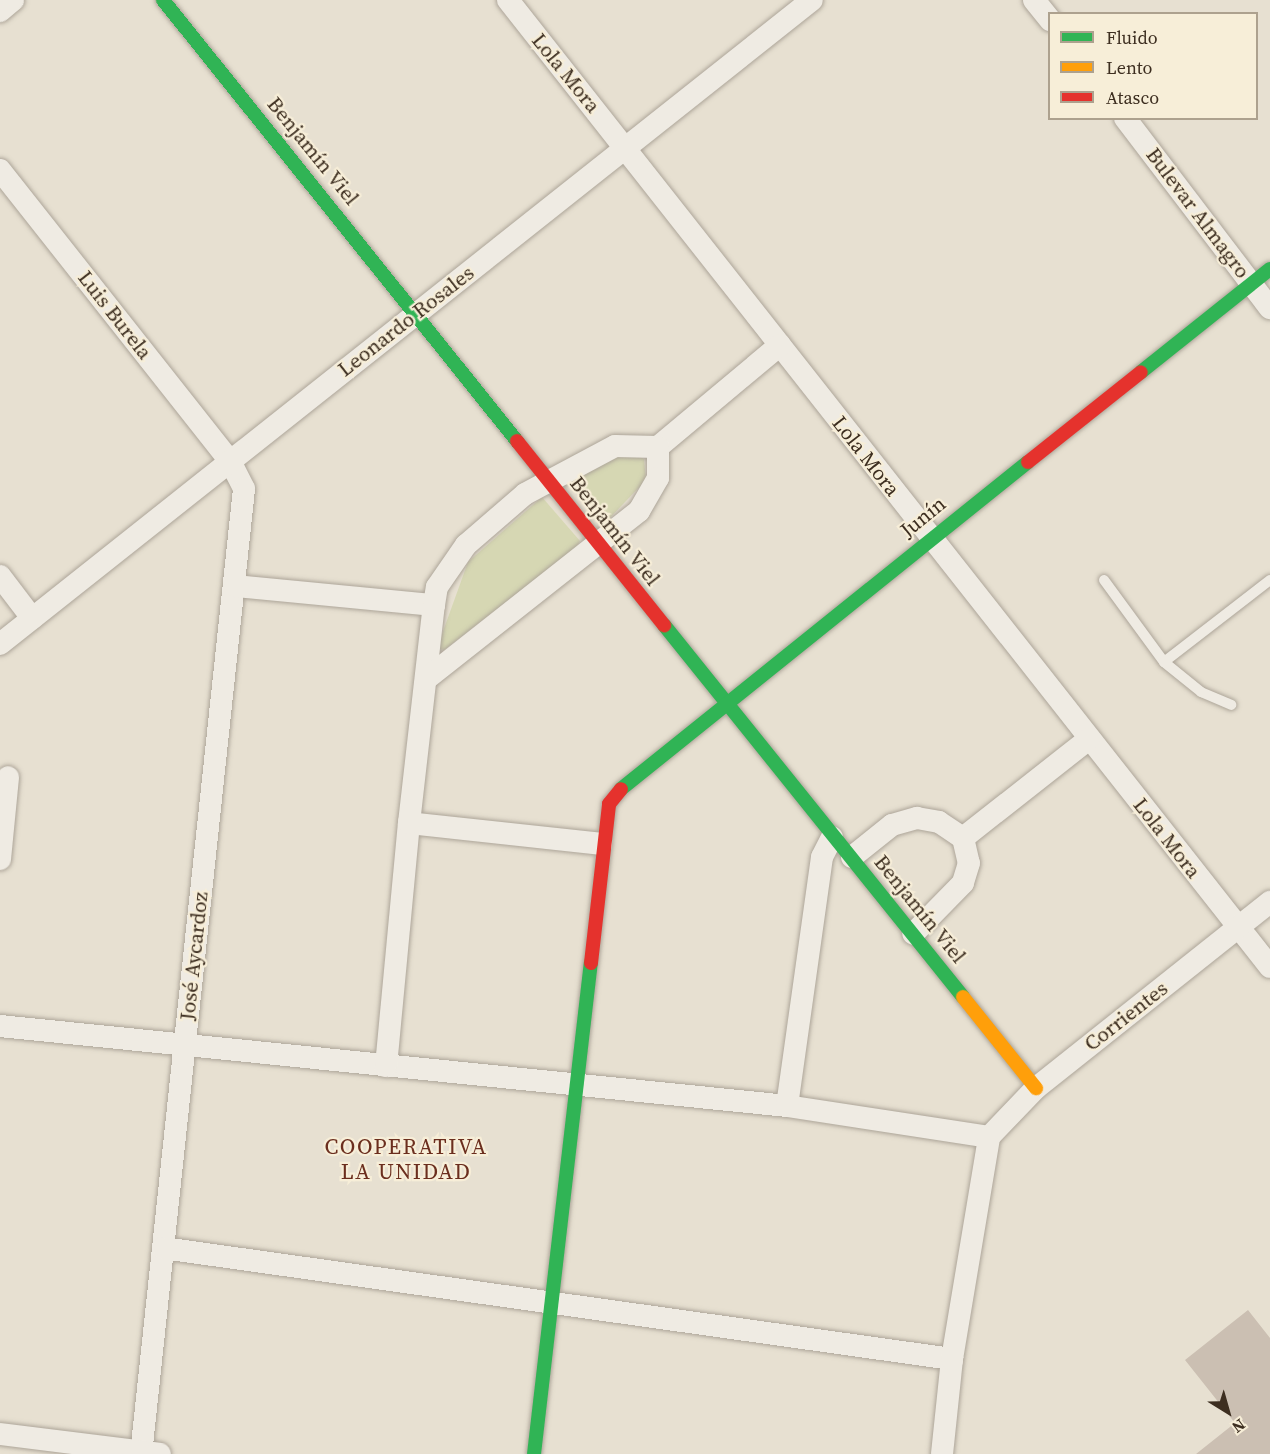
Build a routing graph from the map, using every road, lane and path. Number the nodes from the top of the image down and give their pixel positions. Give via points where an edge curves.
1 (13, 0) edge
2 (163, 0) edge
3 (508, 0) edge
4 (812, 0) edge
5 (1034, 0) edge
6 (0, 11) edge
7 (1048, 18) edge
8 (1127, 120) edge
9 (626, 148) junction
10 (0, 170) edge
11 (1270, 269) edge
12 (1251, 284) junction
13 (1270, 308) edge
14 (417, 312) junction
15 (780, 345) junction
16 (658, 447) junction
17 (230, 461) junction
18 (549, 480) junction
19 (930, 538) junction
20 (596, 545) junction
21 (0, 576) edge
22 (1104, 580) dead end
23 (1270, 580) edge
24 (235, 586) junction
25 (434, 605) junction
26 (32, 618) junction
27 (0, 644) edge
28 (1164, 662) junction
29 (426, 679) junction
30 (727, 702) junction
31 (1231, 705) dead end
32 (1089, 739) junction
33 (8, 777) dead end
34 (409, 823) junction
35 (832, 837) junction
36 (963, 838) junction
37 (601, 844) junction
38 (852, 857) junction
39 (0, 859) edge
40 (1270, 902) edge
41 (1238, 928) junction
42 (913, 934) junction
43 (1270, 967) edge
44 (0, 1026) edge
45 (184, 1045) junction
46 (386, 1066) junction
47 (576, 1086) junction
48 (1036, 1088) junction
49 (787, 1106) junction
50 (989, 1137) junction
51 (163, 1248) junction
52 (551, 1303) junction
53 (952, 1359) junction
54 (0, 1434) edge
55 (147, 1453) edge
56 (534, 1454) edge
57 (942, 1454) edge

1 - 6 street
2 - 14 street, Benjamín Viel
3 - 9 street, Lola Mora
4 - 9 street, Leonardo Rosales
5 - 7 street
8 - 12 street, Bulevar Almagro
9 - 14 street, Leonardo Rosales
9 - 15 street, Lola Mora
10 - 17 street, Luis Burela
11 - 12 street, Junín
12 - 13 street, Bulevar Almagro
12 - 19 street, Junín
14 - 17 street, Leonardo Rosales
14 - 18 street, Benjamín Viel
15 - 16 street
15 - 19 street, Lola Mora
16 - 18 street via 615,446
16 - 20 street via 653,492
17 - 24 street, José Aycardoz via 244,489
17 - 26 street, Leonardo Rosales
18 - 20 street, Benjamín Viel
18 - 25 street via 466,545 447,566
19 - 30 street, Junín
19 - 32 street, Lola Mora
20 - 29 street
20 - 30 street, Benjamín Viel
21 - 26 street
22 - 28 lane
23 - 28 lane
24 - 25 street
24 - 45 street, José Aycardoz
25 - 29 street
26 - 27 street, Leonardo Rosales
28 - 31 lane via 1201,692
29 - 34 street
30 - 35 street, Benjamín Viel
30 - 37 street, Junín via 627,781 609,804
32 - 36 street
32 - 41 street, Lola Mora
33 - 39 street
34 - 37 street
34 - 46 street
35 - 38 street, Benjamín Viel
35 - 49 street via 822,857
36 - 38 street via 939,822 917,818 892,825
36 - 42 street via 969,863 963,883
37 - 47 street
38 - 42 street, Benjamín Viel
40 - 41 street, Corrientes
41 - 43 street, Lola Mora
41 - 48 street, Corrientes
42 - 48 street, Benjamín Viel
44 - 45 street
45 - 46 street
45 - 51 street, José Aycardoz
46 - 47 street
47 - 49 street
47 - 52 street
48 - 50 street, Corrientes
49 - 50 street
50 - 53 street
51 - 52 street
51 - 55 street, José Aycardoz
52 - 53 street
52 - 56 street
53 - 57 street
54 - 55 street

